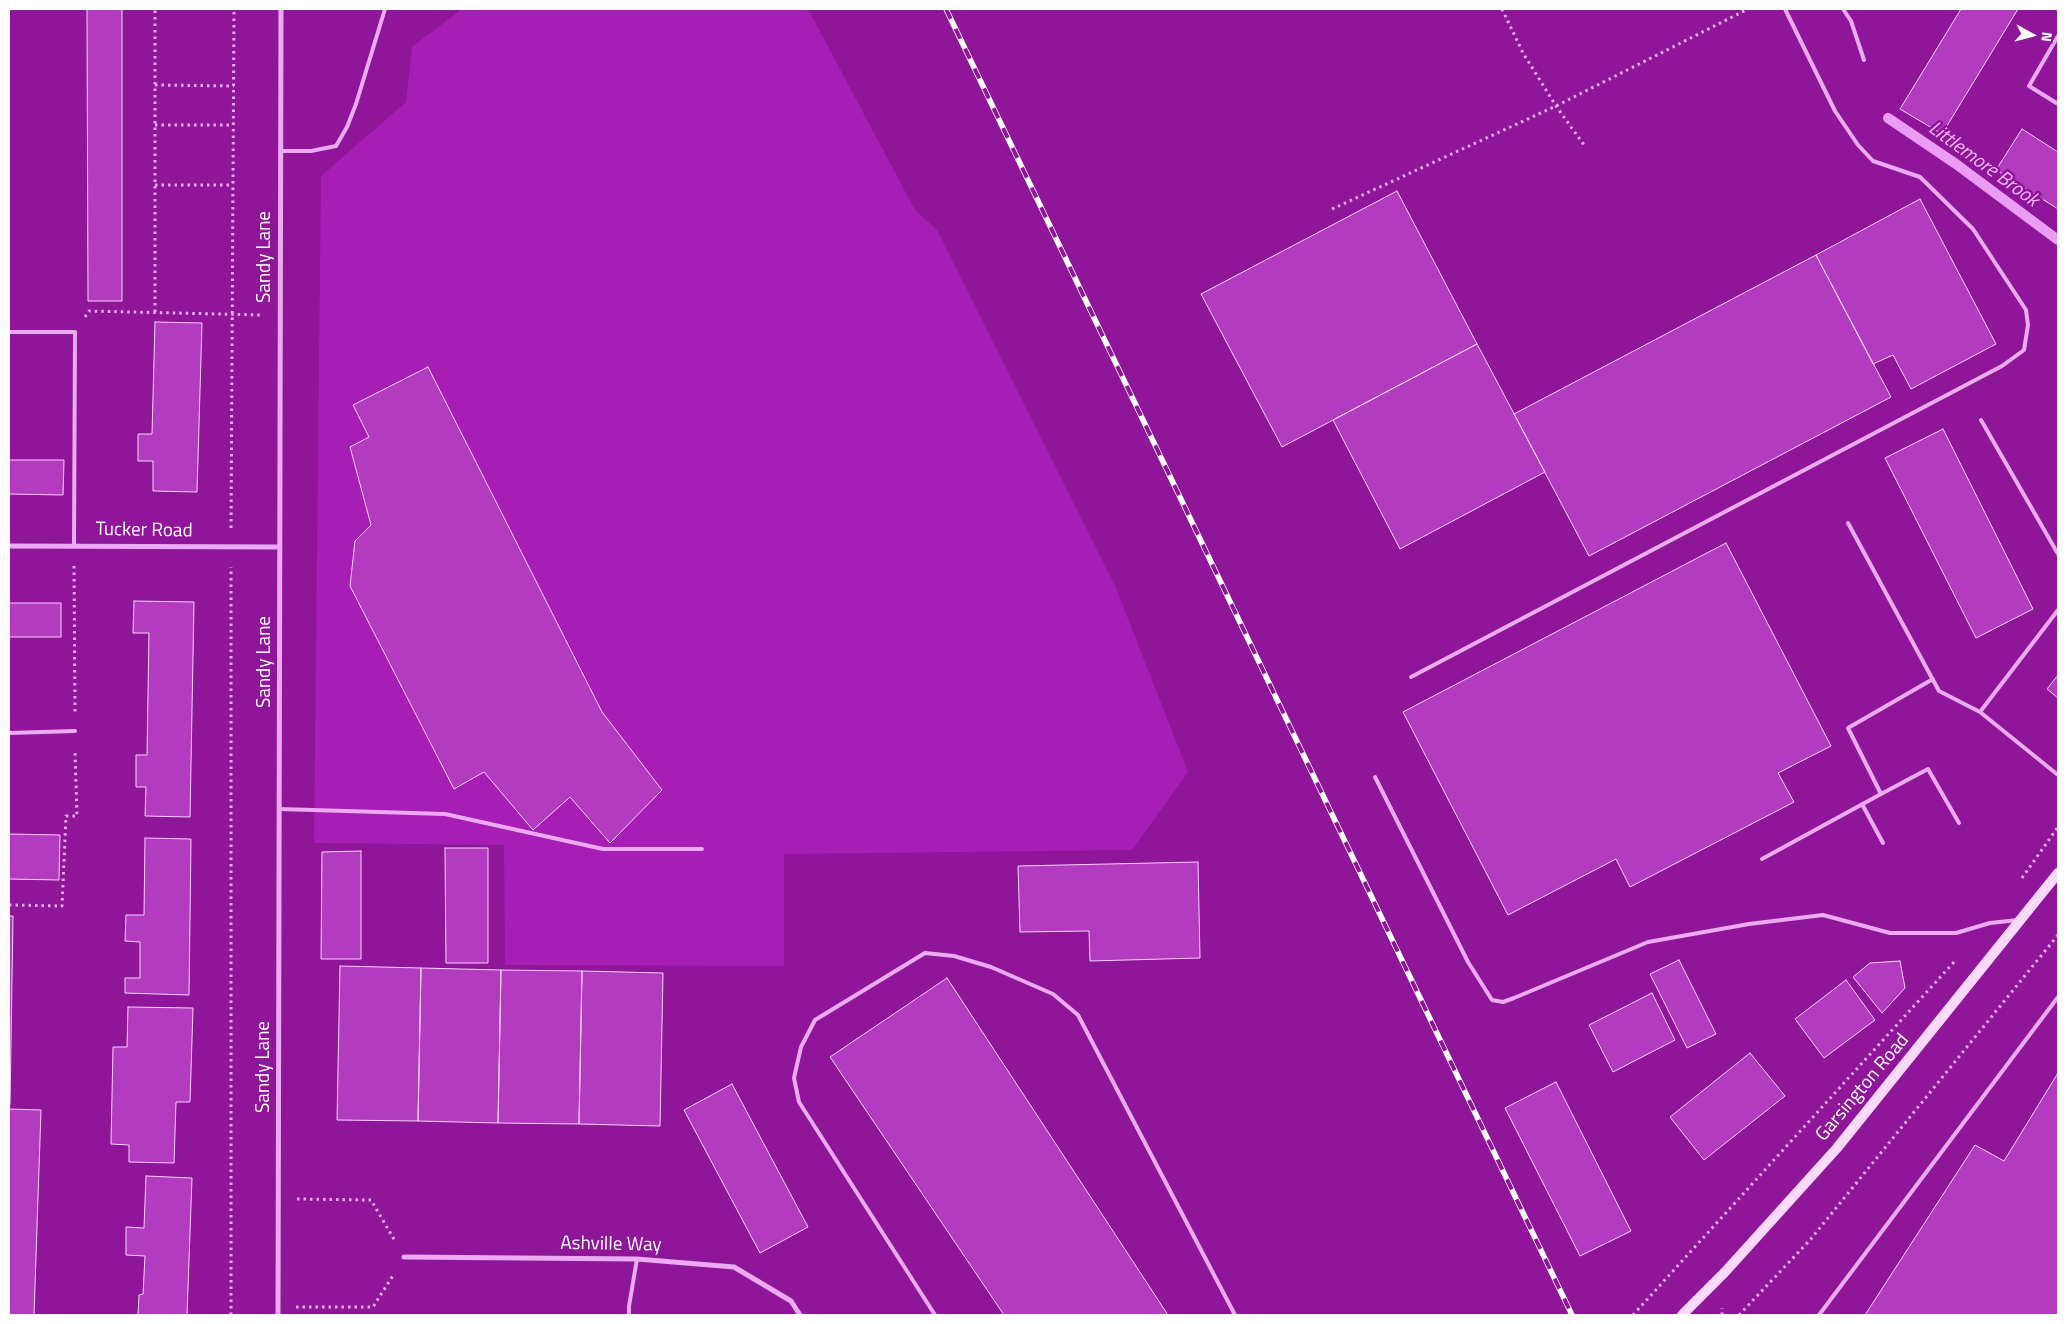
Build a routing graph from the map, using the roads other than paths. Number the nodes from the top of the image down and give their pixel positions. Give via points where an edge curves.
1 (281, 9) edge
2 (385, 9) edge
3 (1785, 9) edge
4 (1843, 9) edge
5 (2058, 36) edge
6 (1864, 60) dead end
7 (2058, 104) edge
8 (281, 151) junction
9 (9, 332) edge
10 (1981, 420) dead end
11 (1848, 523) dead end
12 (74, 545) junction
13 (9, 546) edge
14 (280, 547) junction
15 (2058, 554) edge
16 (2058, 610) edge
17 (1410, 677) dead end
18 (1932, 679) junction
19 (1980, 712) junction
20 (75, 730) road end
21 (9, 734) edge
22 (2058, 775) edge
23 (1375, 777) dead end
24 (1881, 794) junction
25 (1862, 804) junction
26 (279, 809) junction
27 (1959, 823) dead end
28 (1883, 843) dead end
29 (702, 849) dead end
30 (1762, 859) dead end
31 (2058, 873) edge
32 (2020, 920) junction
33 (2058, 997) edge
34 (404, 1257) road end
35 (637, 1259) junction
36 (278, 1315) edge
37 (629, 1315) edge
38 (800, 1315) edge
39 (935, 1315) edge
40 (1235, 1315) edge
41 (1682, 1315) edge
42 (1819, 1315) edge

1 - 8 street, Sandy Lane
2 - 8 lane via 353,112 336,146 311,151
3 - 17 lane via 1835,112 1858,145 1873,161 1920,177 1973,228 2026,310 2028,325 2024,350 1994,371
4 - 6 lane via 1851,21
5 - 7 lane via 2029,86
8 - 14 street, Sandy Lane
9 - 12 lane via 75,332
10 - 15 lane
11 - 18 lane
12 - 13 street, Tucker Road
12 - 14 street, Tucker Road
14 - 26 street, Sandy Lane
16 - 19 lane
18 - 19 lane via 1939,691
18 - 24 lane via 1848,728
19 - 22 lane
20 - 21 lane
23 - 32 lane via 1468,962 1492,1000 1503,1002 1514,998 1648,942 1749,924 1823,915 1890,933 1956,933
24 - 25 lane
24 - 27 lane via 1928,770
25 - 28 lane
25 - 30 lane
26 - 29 lane via 445,814 603,849
26 - 36 street, Sandy Lane
31 - 32 main road, Garsington Road
32 - 41 main road, Garsington Road via 1837,1148
33 - 42 lane
34 - 35 street, Ashville Way
35 - 37 lane
35 - 38 street, Ashville Way via 734,1267 791,1301
39 - 40 lane via 799,1102 794,1078 801,1047 815,1020 925,953 954,956 992,967 1053,994 1078,1015

